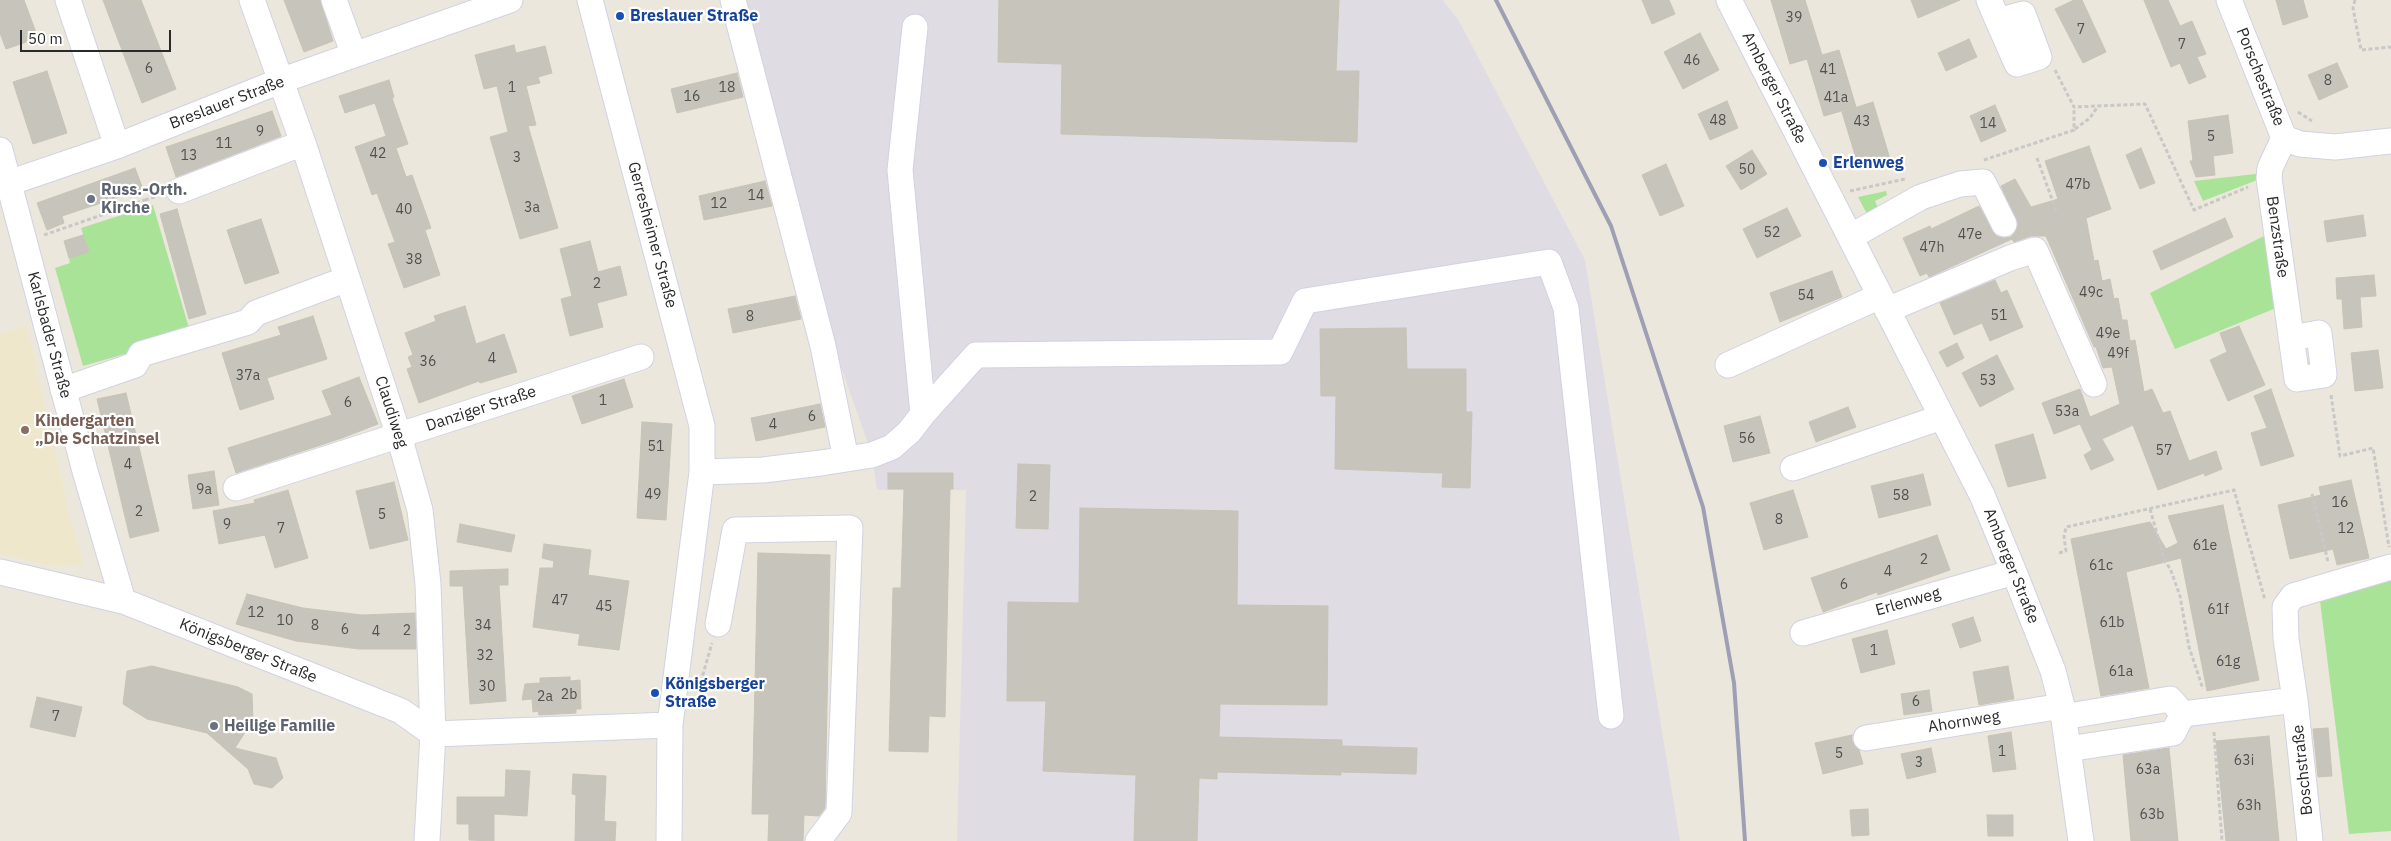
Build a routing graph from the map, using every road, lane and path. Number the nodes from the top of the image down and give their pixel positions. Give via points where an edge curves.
1 (68, 0) edge
2 (252, 0) edge
3 (334, 0) edge
4 (510, 0) edge
5 (590, 0) edge
6 (733, 0) edge
7 (1729, 0) edge
8 (2229, 0) edge
9 (2355, 0) edge
10 (1993, 11) edge
11 (915, 27) dead end
12 (2391, 47) edge
13 (354, 55) junction
14 (2028, 60) joint
15 (280, 81) junction
16 (2098, 106) junction
17 (2295, 107) dead end
18 (2319, 123) dead end
19 (2074, 130) dead end
20 (2284, 138) junction
21 (2391, 141) edge
22 (303, 144) junction
23 (117, 146) junction
24 (0, 150) edge
25 (2037, 158) dead end
26 (2269, 178) junction
27 (5, 184) edge
28 (180, 190) dead end
29 (147, 206) dead end
30 (2057, 213) dead end
31 (2004, 224) dead end
32 (1850, 237) junction
33 (25, 242) junction
34 (348, 279) junction
35 (1884, 303) junction
36 (641, 357) dead end
37 (1728, 365) dead end
38 (2324, 375) joint
39 (2094, 384) dead end
40 (63, 390) junction
41 (923, 414) junction
42 (1942, 417) junction
43 (399, 436) junction
44 (846, 459) junction
45 (1793, 468) dead end
46 (702, 472) junction
47 (236, 488) dead end
48 (2312, 494) dead end
49 (2150, 509) junction
50 (2059, 553) dead end
51 (2390, 560) edge
52 (0, 572) edge
53 (2014, 572) junction
54 (2332, 583) junction
55 (123, 602) junction
56 (2285, 607) junction
57 (718, 624) joint
58 (1803, 633) dead end
59 (697, 696) dead end
60 (2296, 700) junction
61 (2215, 710) junction
62 (2183, 714) junction
63 (1611, 716) dead end
64 (2149, 720) dead end
65 (670, 725) junction
66 (2064, 726) junction
67 (434, 734) junction
68 (1866, 738) dead end
69 (427, 841) edge
70 (669, 841) edge
71 (818, 841) edge
72 (2081, 841) edge
73 (2222, 841) edge
74 (2310, 841) edge

1 - 23 street
2 - 15 street, Claudiweg
3 - 13 street
4 - 13 street, Breslauer Straße
5 - 46 street, Gerresheimer Straße via 702,426
6 - 44 street via 823,346
7 - 32 street, Amberger Straße
8 - 20 street, Porschestraße
9 - 12 path via 2353,8 2361,50
10 - 14 street
11 - 41 street via 900,170
13 - 15 street, Breslauer Straße
14 - 16 path via 2049,58 2074,107
15 - 22 street, Claudiweg
15 - 23 street, Breslauer Straße
16 - 19 path via 2090,118
16 - 26 path via 2145,104 2194,210
17 - 18 path via 2299,113
20 - 21 street, Porschestraße via 2300,144 2335,148
20 - 26 street, Benzstraße via 2270,168
22 - 28 street
22 - 34 street, Claudiweg
23 - 27 street, Breslauer Straße
24 - 27 street, Karlsbader Straße
25 - 30 path
26 - 38 street, Benzstraße via 2297,379
27 - 33 street, Karlsbader Straße
29 - 33 path via 145,200
31 - 32 street via 1983,182 1960,184 1921,197
32 - 35 street, Amberger Straße
33 - 40 street, Karlsbader Straße
34 - 40 street via 256,312 248,322 141,354 136,365
34 - 43 street, Claudiweg
35 - 37 street
35 - 39 street via 2035,250
35 - 42 street, Amberger Straße
36 - 43 street, Danziger Straße
38 - 51 path via 2332,398 2340,456 2373,448
40 - 55 street, Karlsbader Straße
41 - 44 street via 892,447 872,455
41 - 63 street via 976,355 1280,352 1305,301 1549,262 1566,308
42 - 45 street
42 - 53 street, Amberger Straße via 1982,495
43 - 47 street, Danziger Straße
43 - 67 street, Claudiweg via 420,510 428,584
44 - 46 street via 763,470
46 - 65 street, Gerresheimer Straße
48 - 54 path
49 - 50 path via 2066,527 2066,551
49 - 56 path via 2234,490 2263,600
49 - 61 path via 2165,562 2180,596 2202,688
51 - 54 street
52 - 55 street, Königsberger Straße
53 - 58 street, Erlenweg
53 - 66 street, Amberger Straße via 2053,671
54 - 56 street via 2293,596
55 - 67 street, Königsberger Straße via 401,711
56 - 60 street, Boschstraße via 2286,640
57 - 59 path
57 - 71 street via 735,530 850,528 839,813
60 - 61 street
60 - 74 street, Boschstraße
61 - 62 street
61 - 73 path via 2213,734
62 - 66 street via 2170,699
62 - 66 street via 2172,733
64 - 66 street
65 - 67 street
65 - 70 street, Gerresheimer Straße
66 - 68 street, Ahornweg
66 - 72 street, Amberger Straße
67 - 69 street, Claudiweg

